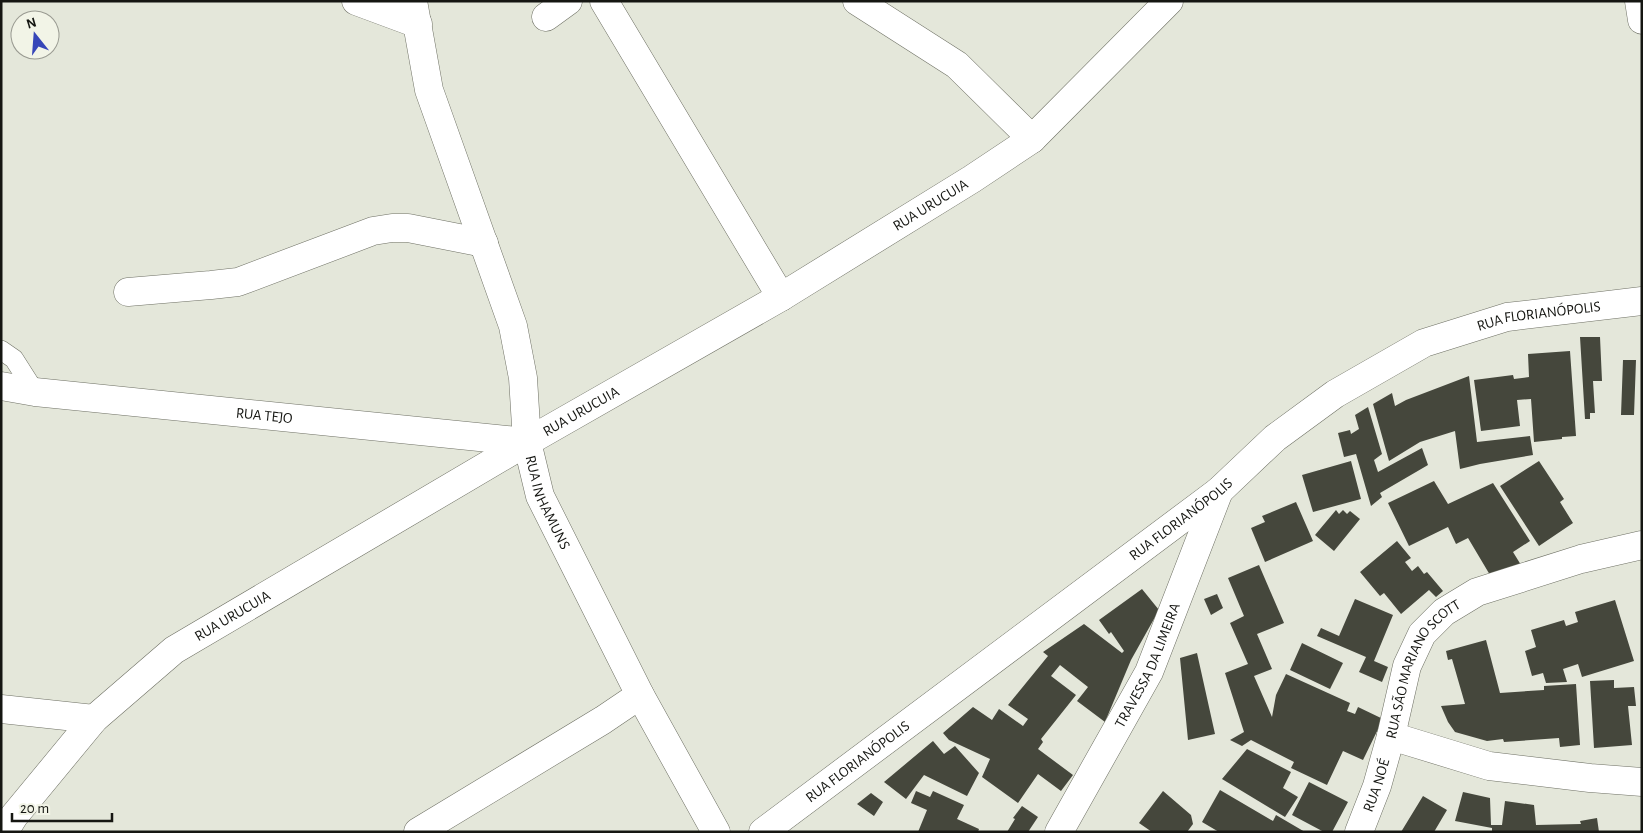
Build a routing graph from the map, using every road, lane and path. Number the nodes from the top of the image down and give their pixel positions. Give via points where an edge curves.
1 (356, 1) edge
2 (568, 1) edge
3 (604, 1) edge
4 (858, 1) edge
5 (1169, 1) edge
6 (1639, 1) edge
7 (416, 13) edge
8 (546, 17) dead end
9 (1642, 20) edge
10 (1032, 139) junction
11 (484, 243) junction
12 (128, 292) dead end
13 (780, 297) junction
14 (1642, 301) edge
15 (1, 350) edge
16 (1, 386) edge
17 (35, 392) junction
18 (527, 442) junction
19 (1219, 491) junction
20 (1642, 545) edge
21 (640, 695) junction
22 (1, 709) edge
23 (94, 719) junction
24 (1391, 736) junction
25 (1642, 782) edge
26 (4, 832) edge
27 (418, 832) edge
28 (716, 832) edge
29 (763, 832) edge
30 (1059, 832) edge
31 (1359, 832) edge

1 - 7 street
2 - 8 street
3 - 13 street
4 - 10 street via 956,65
5 - 10 street, RUA URUCUIA
6 - 9 street
7 - 11 street, RUA INHAMUNS via 429,90
10 - 13 street, RUA URUCUIA
11 - 12 street via 408,228 392,228 373,231 238,282
11 - 18 street, RUA INHAMUNS via 513,326 523,378
13 - 18 street, RUA URUCUIA
14 - 19 street, RUA FLORIANÓPOLIS via 1507,317 1424,342 1335,394 1275,438
15 - 17 lane via 14,359
16 - 17 street, RUA TEJO
17 - 18 street, RUA TEJO
18 - 21 street, RUA INHAMUNS via 540,496
18 - 23 street, RUA URUCUIA via 174,650
19 - 29 street, RUA FLORIANÓPOLIS
19 - 30 street, TRAVESSA DA LIMEIRA via 1148,672
20 - 24 street, RUA SÃO MARIANO SCOTT via 1581,559 1477,592 1444,612 1422,634 1407,666
21 - 27 street
21 - 28 street, RUA INHAMUNS
22 - 23 street
23 - 26 street, RUA URUCUIA
24 - 25 street, RUA SÃO MARIANO SCOTT via 1489,766
24 - 31 street, RUA NOÉ via 1377,786

